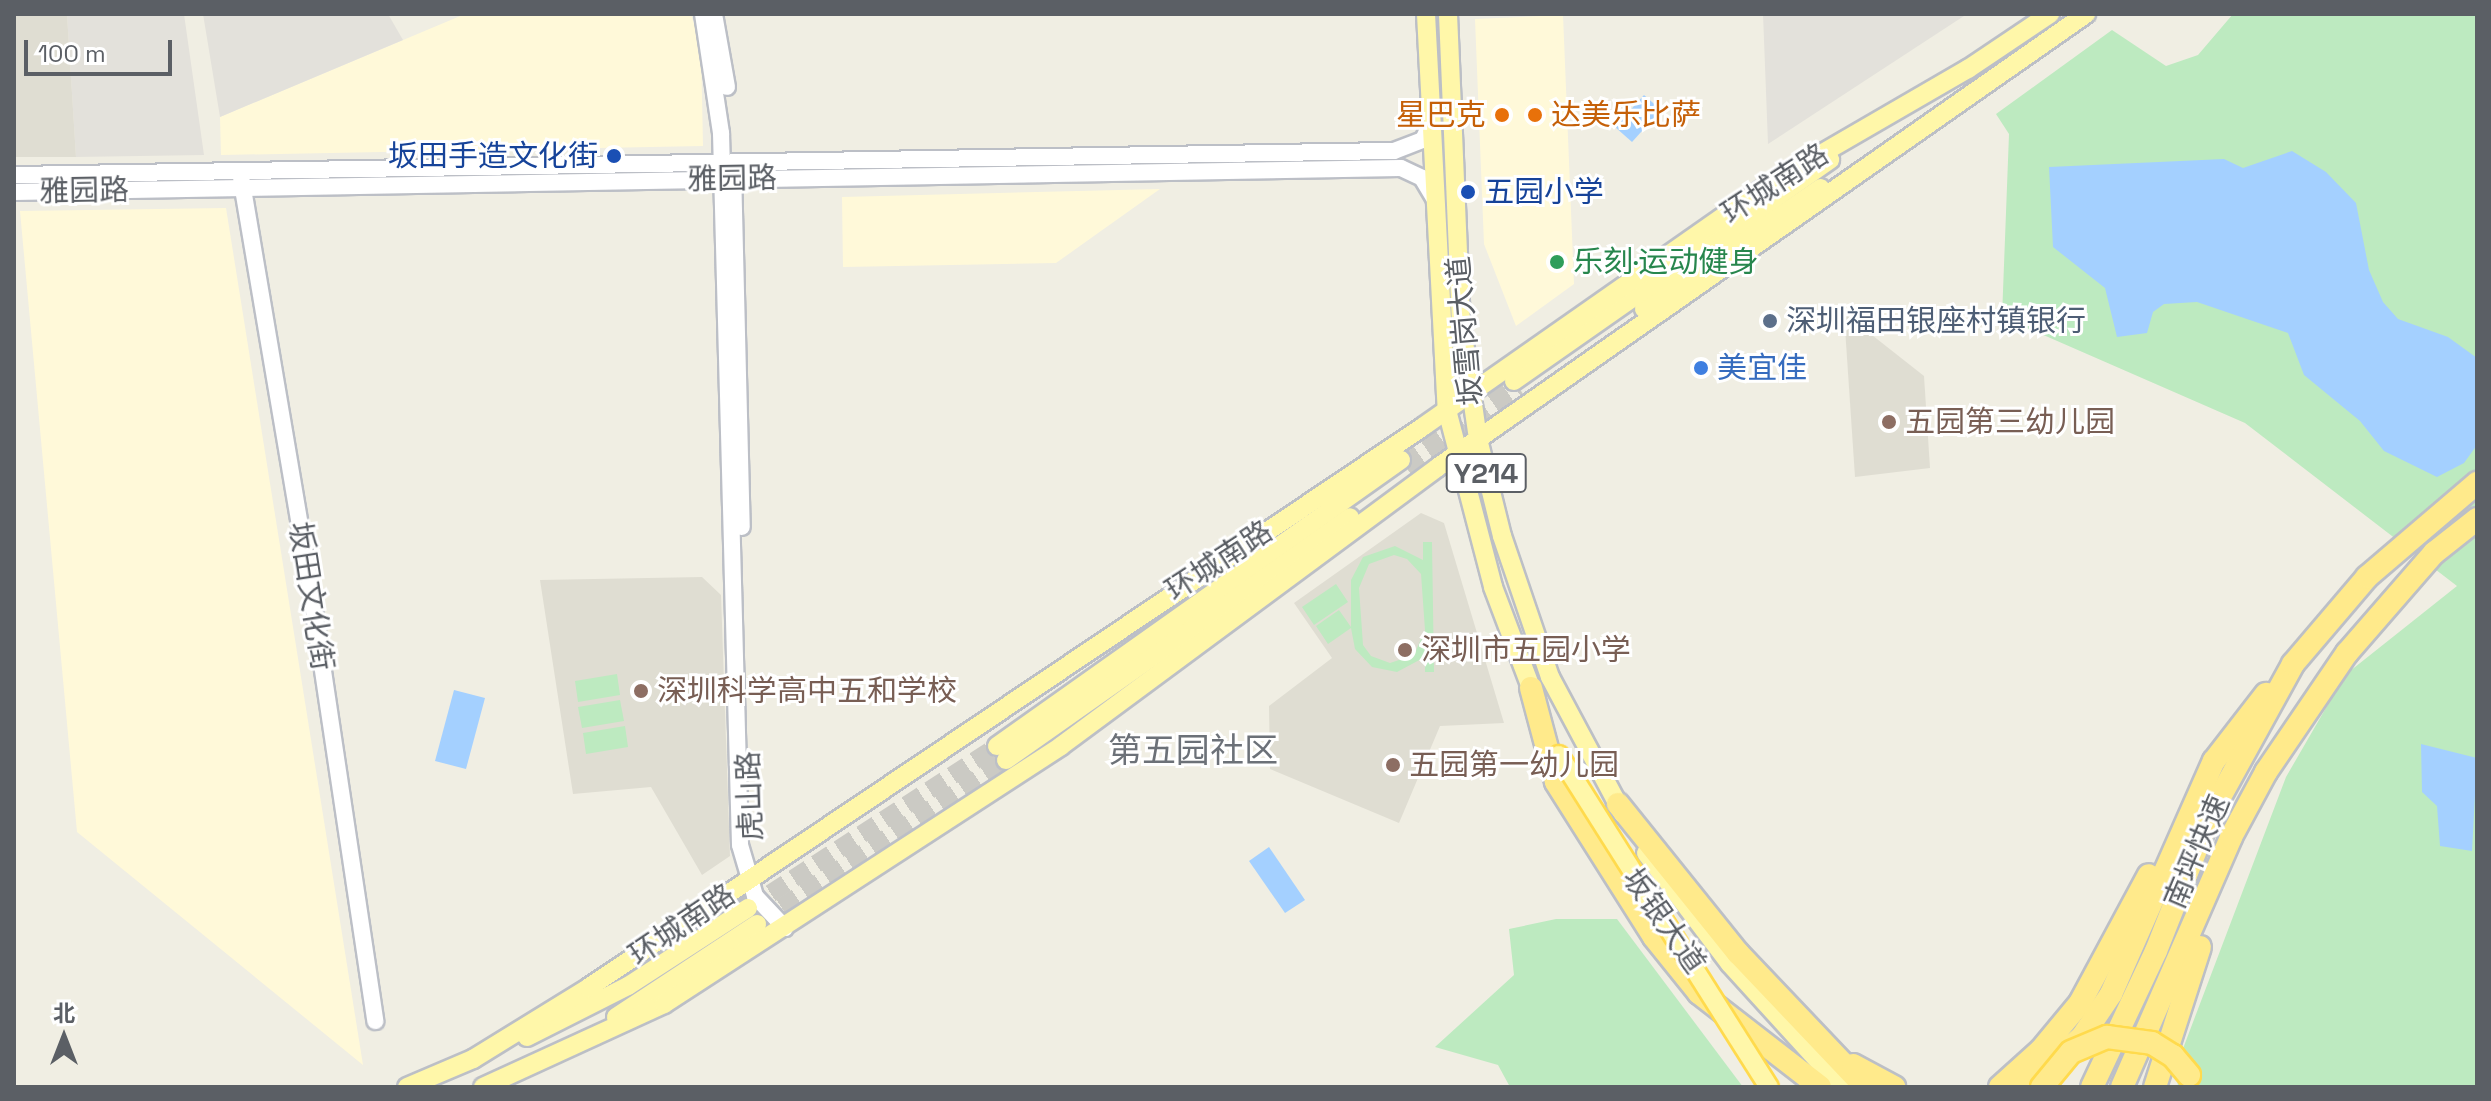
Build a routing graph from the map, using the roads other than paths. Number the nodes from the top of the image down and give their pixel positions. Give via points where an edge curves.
1 (703, 14) edge
2 (714, 14) edge
3 (1426, 14) edge
4 (1448, 14) edge
5 (2050, 14) edge
6 (2086, 14) edge
7 (1968, 69) junction
8 (1971, 99) junction
9 (1431, 123) junction
10 (727, 172) junction
11 (14, 175) edge
12 (241, 180) junction
13 (14, 192) edge
14 (1435, 200) junction
15 (1468, 395) junction
16 (1447, 410) junction
17 (1478, 439) junction
18 (1457, 453) junction
19 (2477, 483) edge
20 (1319, 495) junction
21 (2477, 519) edge
22 (1280, 588) junction
23 (2293, 664) junction
24 (1531, 688) junction
25 (1105, 691) junction
26 (1057, 705) junction
27 (1559, 755) joint
28 (1618, 804) junction
29 (752, 878) junction
30 (2212, 886) junction
31 (1673, 893) joint
32 (785, 928) junction
33 (375, 1021) dead end
34 (1763, 1041) junction
35 (1835, 1055) junction
36 (473, 1059) junction
37 (522, 1072) junction
38 (2192, 1081) edge
39 (2013, 1082) edge
40 (2158, 1082) edge
41 (407, 1087) edge
42 (483, 1087) edge
43 (1769, 1087) edge
44 (1801, 1087) edge
45 (1820, 1087) edge
46 (1842, 1087) edge
47 (1865, 1087) edge
48 (1894, 1087) edge
49 (2042, 1087) edge
50 (2092, 1087) edge
51 (2122, 1087) edge

1 - 10 main road, 虎山路
2 - 10 main road, 虎山路
3 - 9 main road, 坂雪岗大道 / Y214
4 - 15 main road, 坂雪岗大道 / Y214
5 - 7 main road, 环城南路
6 - 8 main road, 环城南路
7 - 8 main road, 环城南路 via 1518,388 1773,218
7 - 15 main road, 环城南路 via 1771,183
8 - 17 main road, 环城南路
9 - 10 main road, 雅园路 via 1423,140 1394,151
9 - 14 main road, 坂雪岗大道 / Y214
10 - 12 main road, 雅园路
10 - 14 main road, 雅园路 via 1401,168 1422,178
10 - 29 main road, 虎山路
11 - 12 main road, 雅园路
12 - 13 main road, 雅园路
12 - 33 main road, 坂田文化街 via 309,577
14 - 16 main road, 坂雪岗大道 / Y214
15 - 16 main road, 环城南路
15 - 17 main road, 坂雪岗大道 / Y214
16 - 18 main road, 坂雪岗大道 / Y214
16 - 20 main road, 环城南路
17 - 18 main road, 环城南路
17 - 28 main road, 坂雪岗大道 / Y214 via 1502,536 1550,677
18 - 22 main road, 环城南路
18 - 24 main road, 坂雪岗大道 / Y214 via 1493,587
19 - 23 highway, 南坪快速 via 2412,534
20 - 26 main road via 1259,547 1112,650
20 - 29 main road, 环城南路
21 - 30 highway, 南坪快速 via 2434,553 2347,653 2245,807
22 - 25 main road
22 - 32 main road, 环城南路 via 1061,746
23 - 39 highway via 2231,737 2197,795 2111,994 2082,1037
23 - 50 highway, 南坪快速 via 2209,817 2156,951
24 - 27 main road, 坂雪岗大道 / Y214
24 - 34 highway via 1556,782 1626,895 1689,982
25 - 26 main road, 环城南路 via 1002,753
25 - 26 main road, 环城南路 via 1406,467
27 - 43 main road, 坂银大道, bridge
28 - 31 main road, 坂雪岗大道 / Y214
28 - 35 highway via 1738,953
29 - 32 main road, 虎山路
29 - 36 main road, 环城南路
30 - 40 highway via 2200,947
30 - 51 highway, 南坪快速
31 - 46 main road, 坂银大道
32 - 37 main road, 环城南路 via 664,1004
34 - 44 highway
34 - 45 highway
35 - 47 highway
35 - 48 highway
36 - 37 main road, 环城南路 via 590,1008 752,916 591,1034
36 - 41 main road, 环城南路
37 - 42 main road, 环城南路
38 - 49 highway, bridge via 2173,1056 2152,1043 2107,1037 2071,1052

